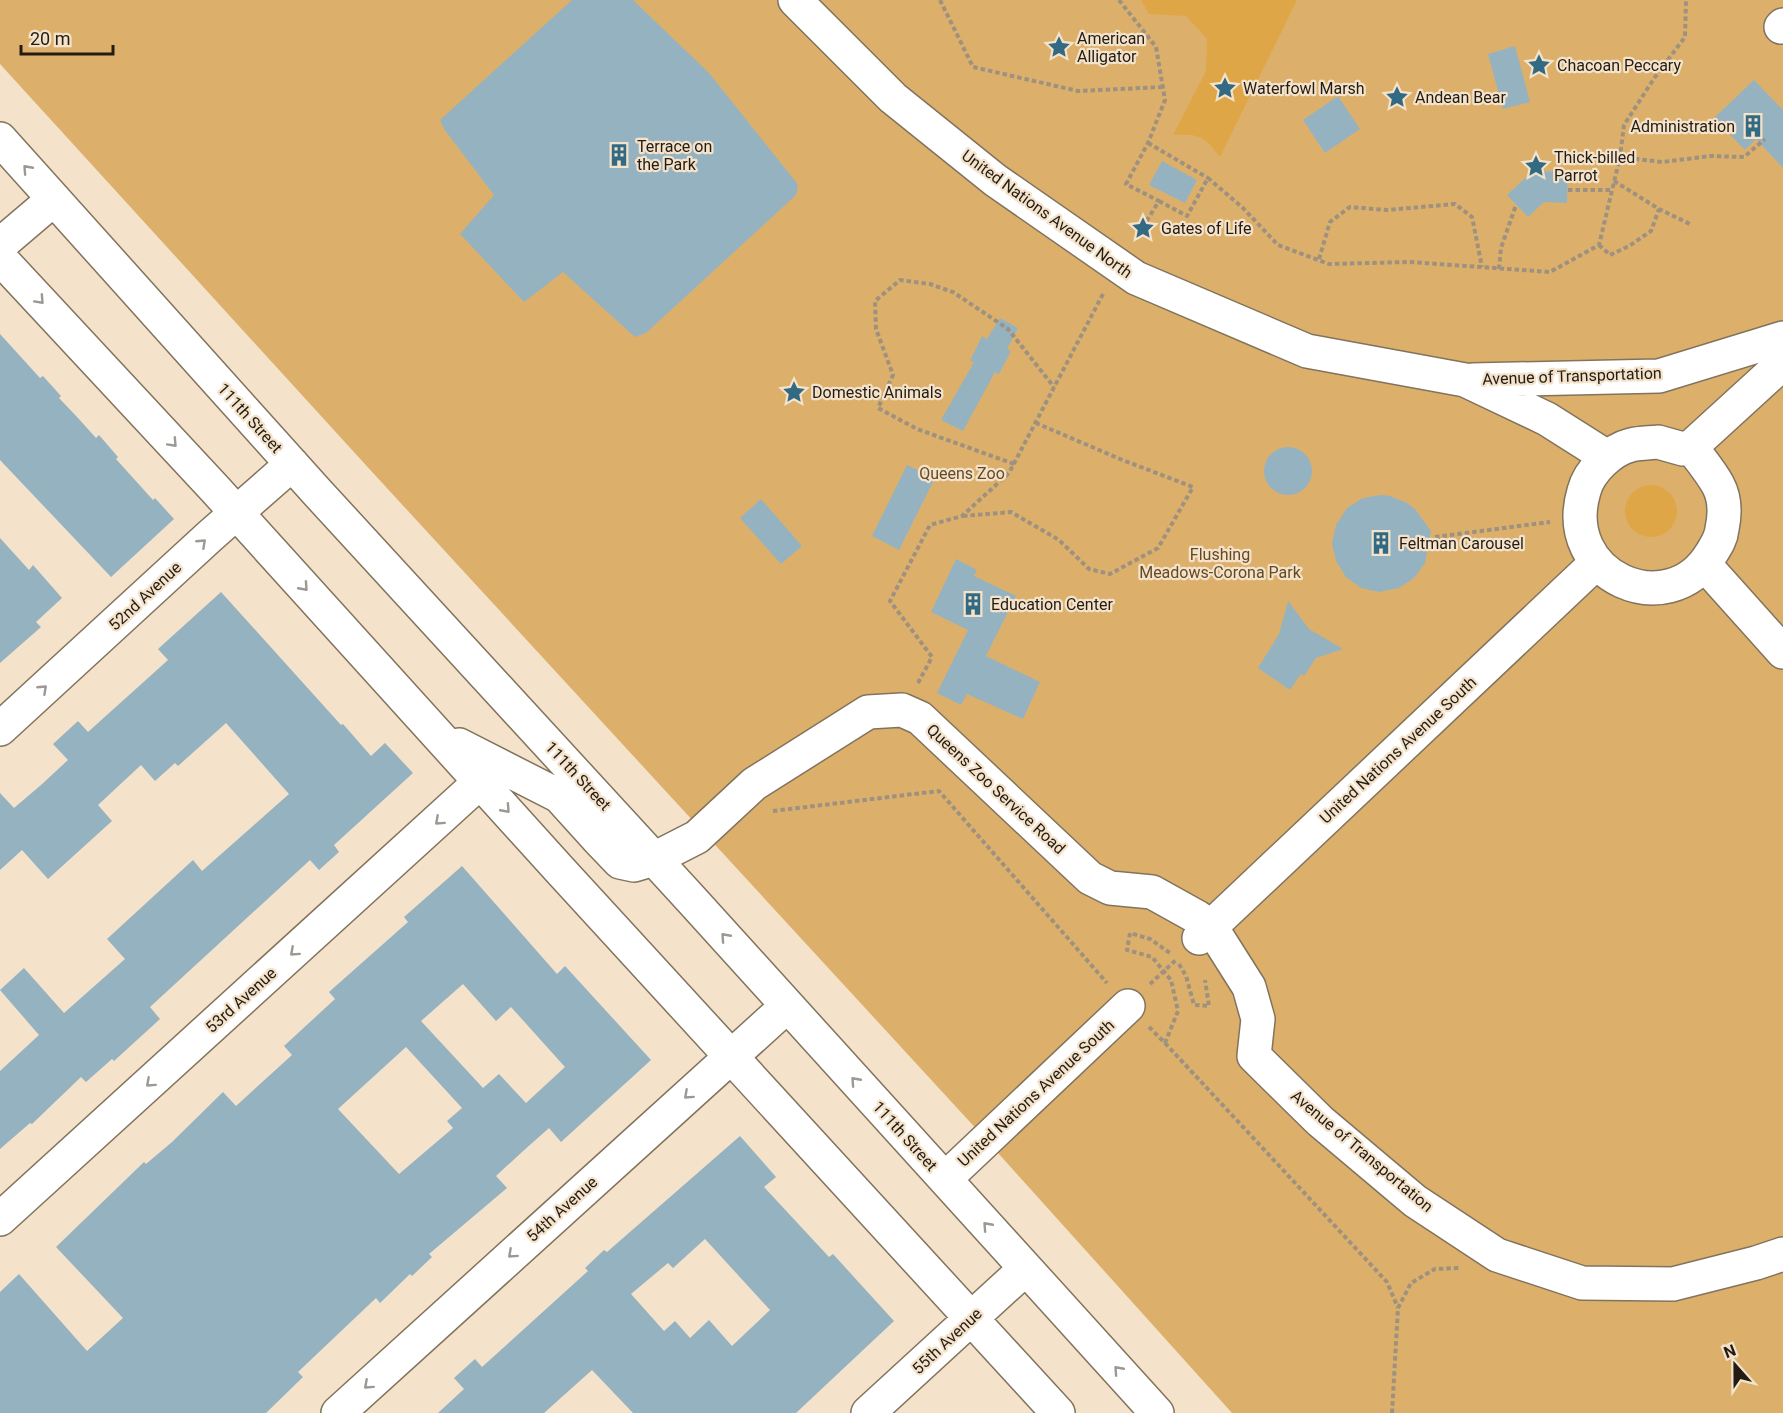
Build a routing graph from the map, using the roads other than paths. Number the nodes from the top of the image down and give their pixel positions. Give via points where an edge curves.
1 (795, 0) edge
2 (0, 139) edge
3 (54, 199) junction
4 (0, 246) edge
5 (0, 258) edge
6 (1783, 338) edge
7 (1783, 363) edge
8 (1464, 380) junction
9 (1691, 447) junction
10 (1607, 457) junction
11 (292, 464) junction
12 (236, 512) junction
13 (1596, 563) junction
14 (1705, 565) junction
15 (1783, 652) edge
16 (0, 729) edge
17 (440, 736) junction
18 (481, 781) junction
19 (628, 830) junction
20 (597, 838) junction
21 (654, 859) junction
22 (1193, 943) junction
23 (787, 1006) junction
24 (1128, 1006) road end
25 (731, 1056) junction
26 (945, 1179) junction
27 (0, 1219) edge
28 (1783, 1254) edge
29 (1025, 1269) junction
30 (971, 1318) junction
31 (338, 1413) edge
32 (868, 1413) edge
33 (1058, 1413) edge
34 (1157, 1413) edge

1 - 8 street, United Nations Avenue North via 893,99 995,180 1136,278 1307,351
3 -> 2 street, 111th Street
3 - 4 street
3 - 11 street, 111th Street
5 -> 12 street
6 - 8 street, Avenue of Transportation via 1659,376
7 - 9 street
8 - 10 street, United Nations Avenue North via 1547,419
9 - 10 street via 1683,449 1658,442 1630,445
9 - 14 street via 1719,486 1725,514 1721,539
10 - 13 street via 1586,483 1579,507 1583,541
11 - 12 street, 52nd Avenue
11 - 19 street, 111th Street
16 -> 12 street, 52nd Avenue
12 -> 17 street
13 - 14 street via 1606,573 1629,584 1654,588 1684,581
13 - 22 street, United Nations Avenue South
14 - 15 street
17 - 18 street
17 - 20 street via 559,796
18 -> 25 street
18 -> 27 street, 53rd Avenue
19 - 20 street via 618,838
19 - 21 street, 111th Street
20 - 21 street via 620,862 634,865
21 - 22 street, Queens Zoo Service Road via 697,837 754,784 868,712 902,710 920,718 1090,878 1110,888 1152,892 1197,917
23 -> 21 street, 111th Street
22 - 28 street, Avenue of Transportation via 1249,987 1258,1019 1254,1056 1320,1121 1415,1201 1497,1255 1582,1283 1673,1284
23 - 25 street, 54th Avenue
26 -> 23 street, 111th Street
24 - 26 street, United Nations Avenue South
25 - 30 street
25 -> 31 street, 54th Avenue
29 -> 26 street, 111th Street
29 - 30 street, 55th Avenue
34 -> 29 street, 111th Street
30 - 32 street, 55th Avenue
30 - 33 street

